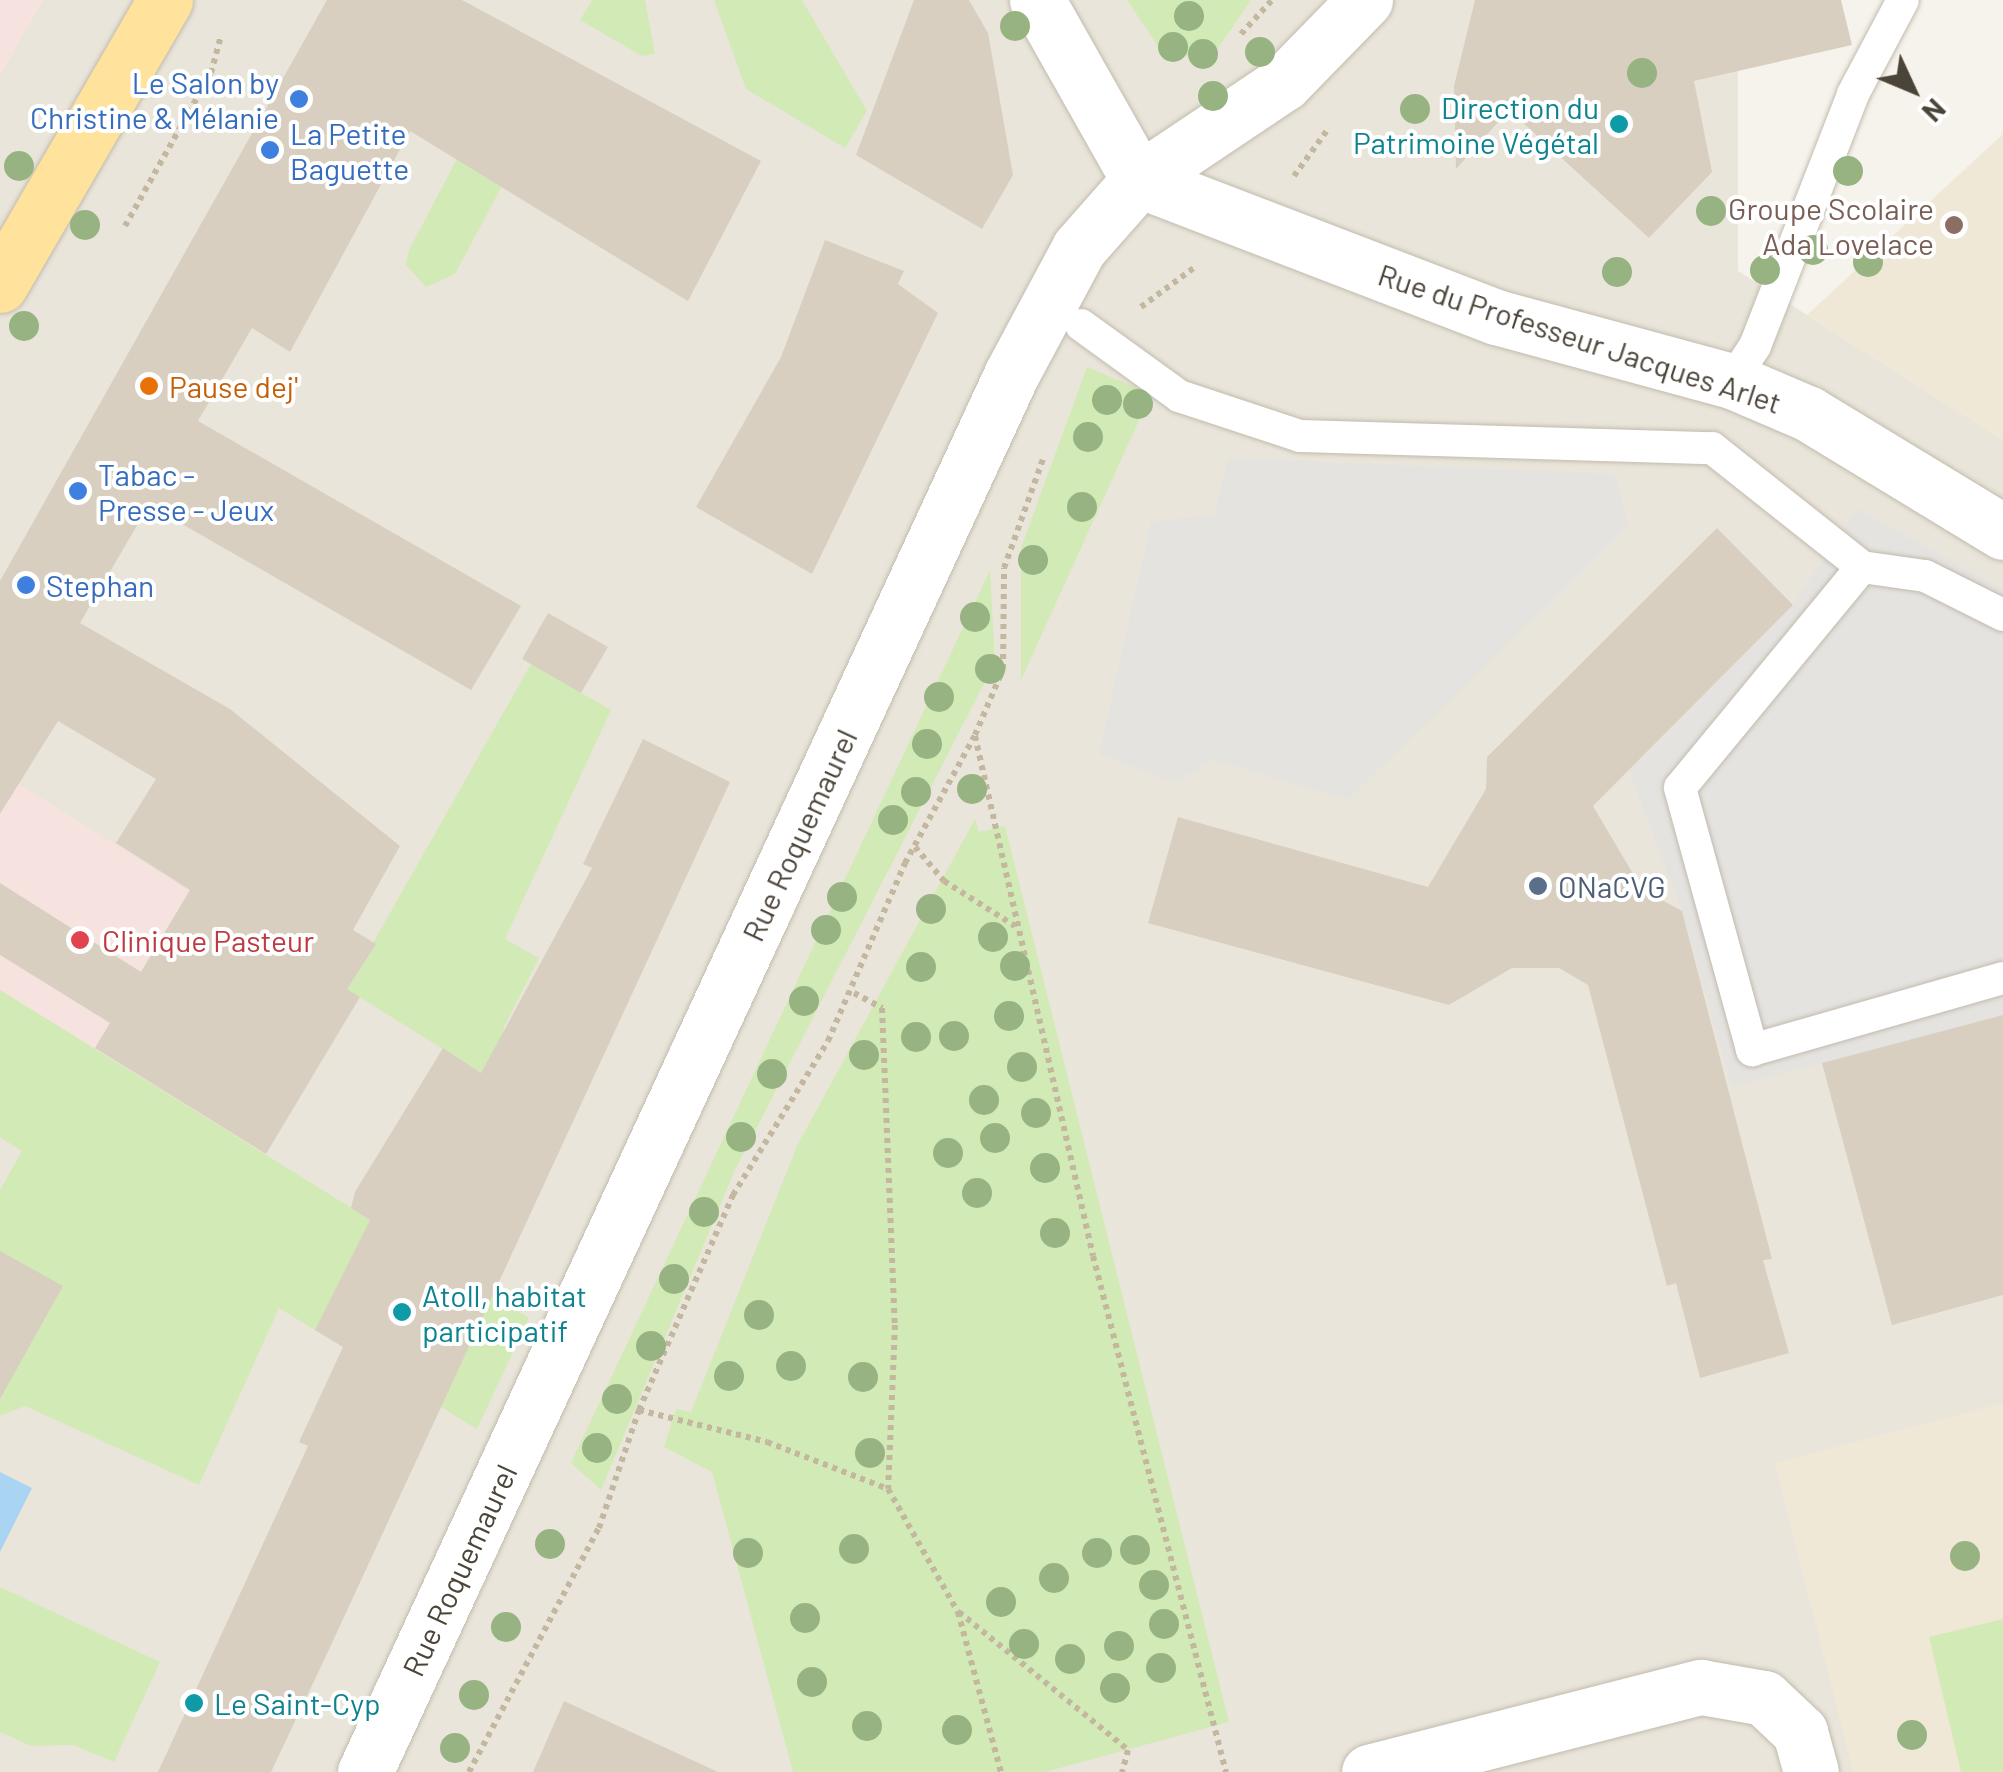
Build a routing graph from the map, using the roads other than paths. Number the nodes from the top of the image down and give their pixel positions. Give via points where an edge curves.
1 (165, 0) edge
2 (1038, 0) edge
3 (1365, 0) edge
4 (1903, 0) edge
5 (1139, 180) junction
6 (0, 285) edge
7 (1081, 324) dead end
8 (1732, 381) junction
9 (2003, 532) edge
10 (1862, 567) junction
11 (2003, 615) edge
12 (2003, 978) edge
13 (366, 1772) edge
14 (1370, 1772) edge
15 (1810, 1772) edge

1 - 6 main road
2 - 5 street
3 - 5 street, Rue Roquemaurel via 1284,83
4 - 8 lane via 1854,94 1755,346
5 - 8 street, Rue du Professeur Jacques Arlet via 1496,317
5 - 13 street, Rue Roquemaurel via 1079,248 1010,375
7 - 10 lane via 1179,396 1300,436 1712,448
8 - 9 street, Rue du Professeur Jacques Arlet via 1809,414
10 - 11 lane via 1925,576
10 - 12 lane via 1680,788 1752,1050
14 - 15 street via 1701,1687 1764,1698 1800,1732

